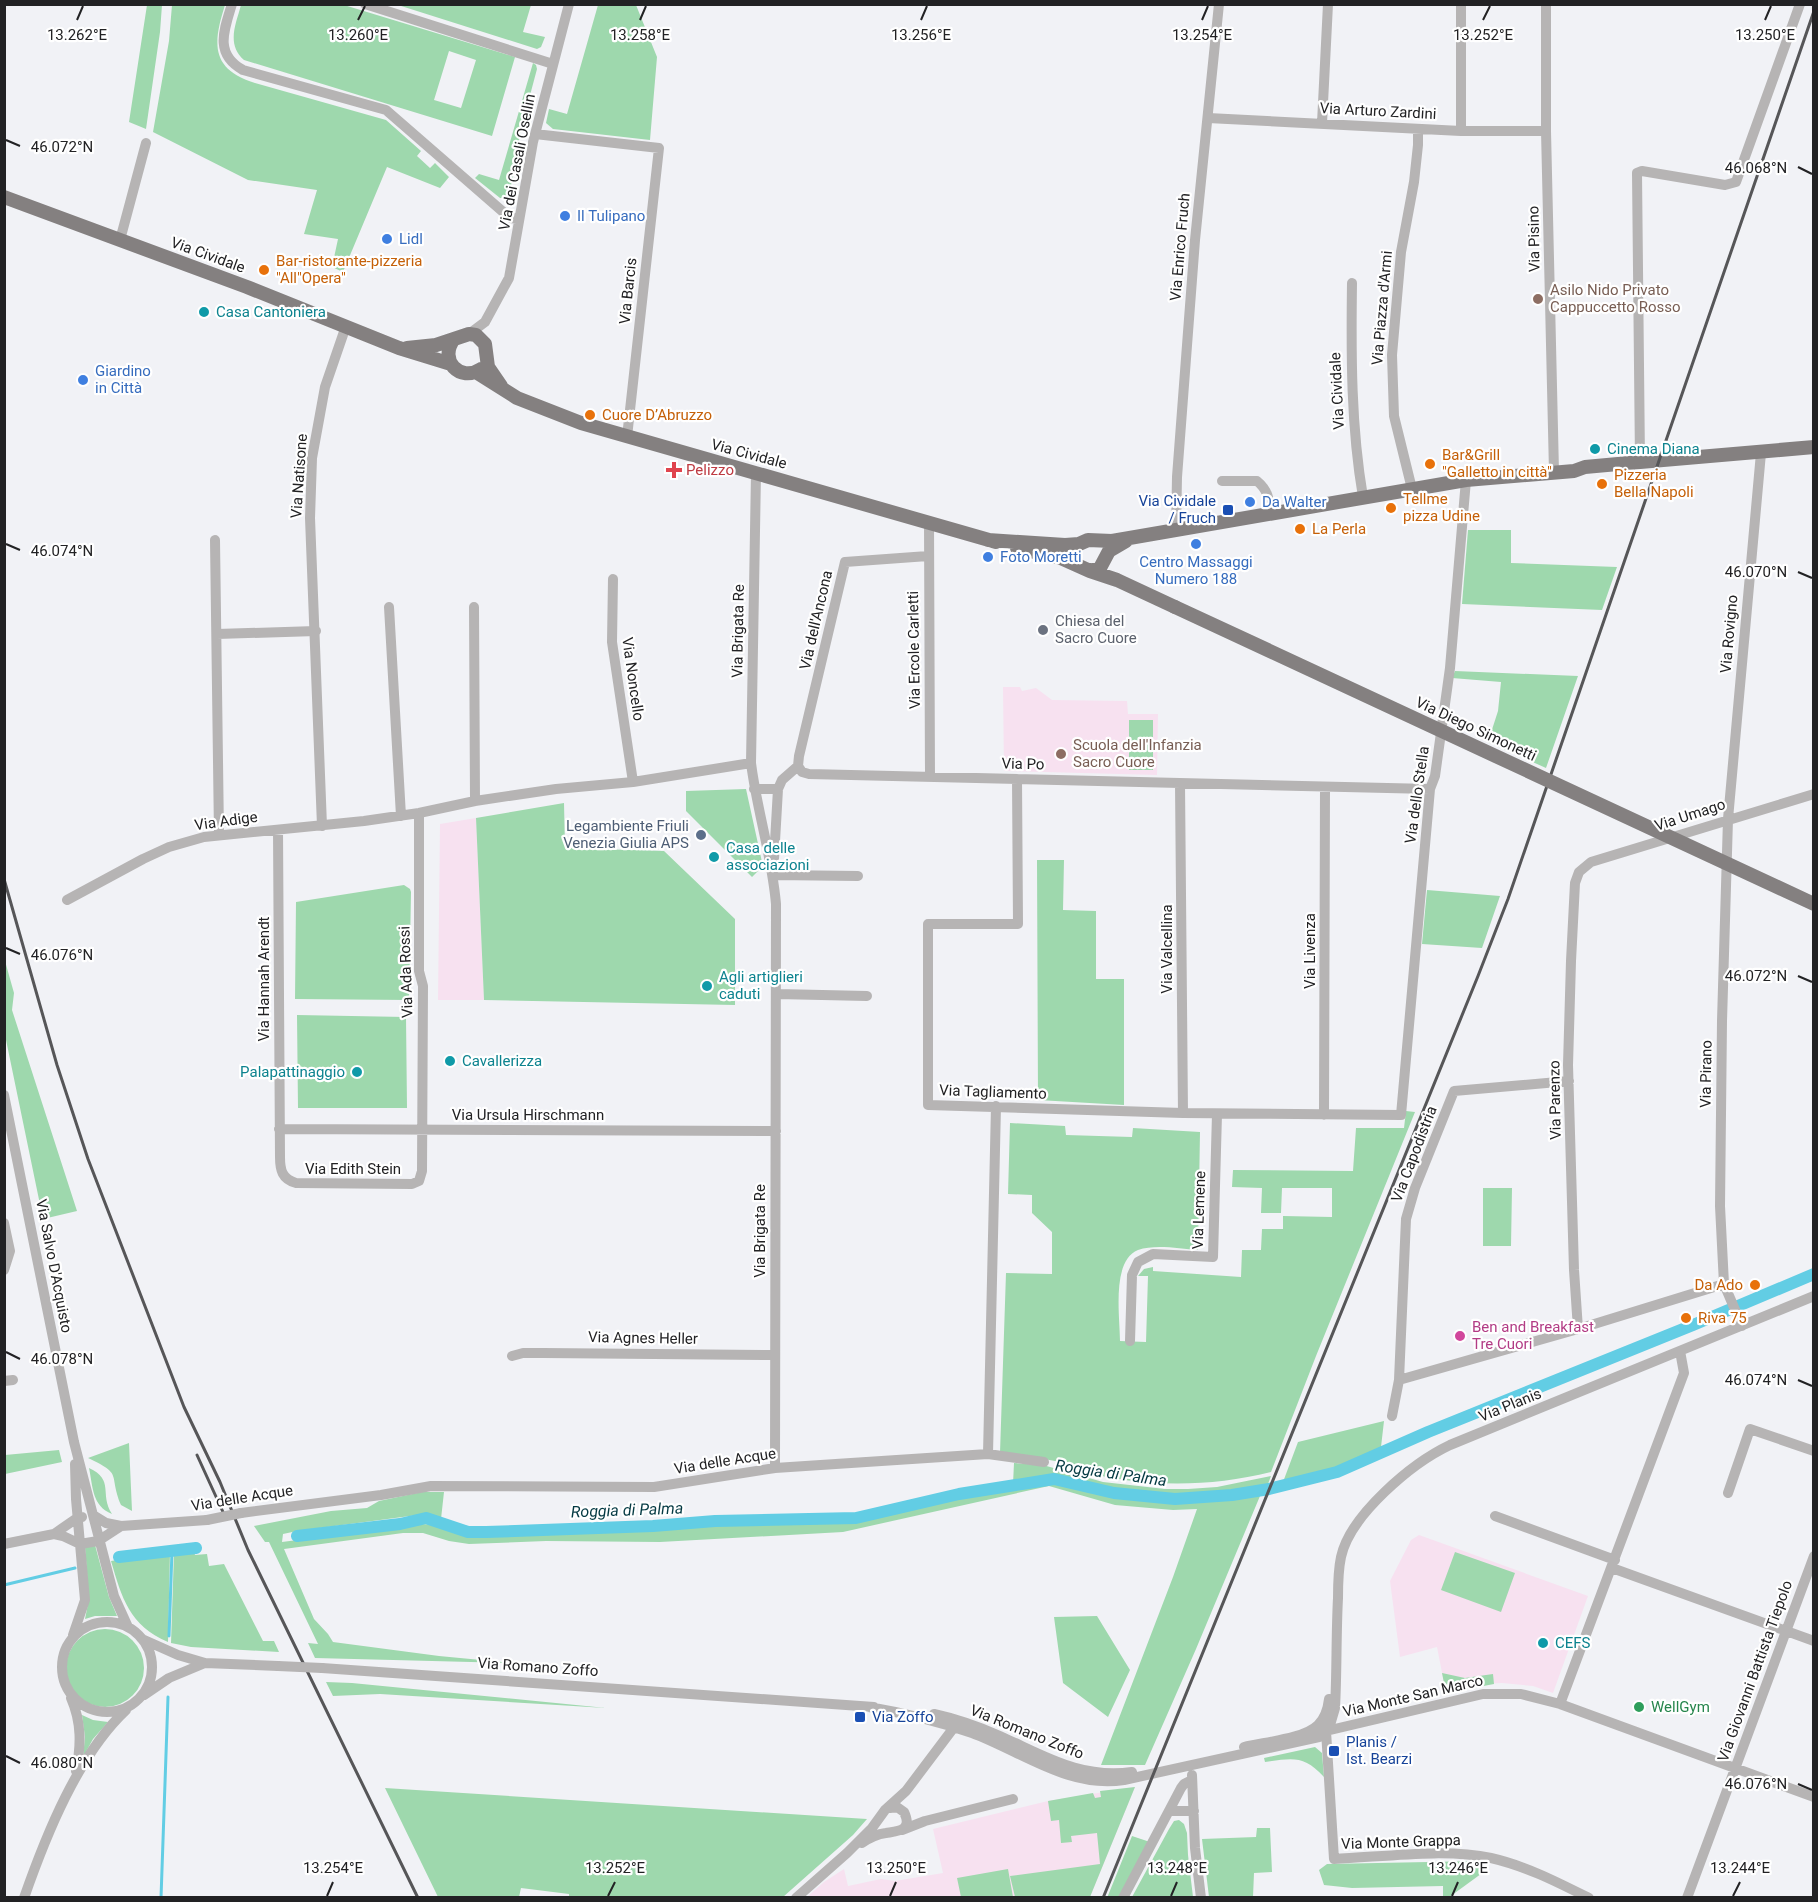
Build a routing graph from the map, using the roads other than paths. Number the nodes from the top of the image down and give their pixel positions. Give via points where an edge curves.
1 (232, 4) edge
2 (365, 4) edge
3 (569, 4) edge
4 (1219, 4) edge
5 (1328, 4) edge
6 (1461, 4) edge
7 (1546, 4) edge
8 (1800, 4) edge
9 (553, 64) junction
10 (1208, 118) junction
11 (1322, 123) junction
12 (1418, 129) junction
13 (1461, 131) junction
14 (1546, 131) junction
15 (535, 134) junction
16 (146, 143) dead end
17 (4, 197) edge
18 (519, 219) junction
19 (120, 240) junction
20 (1352, 283) dead end
21 (485, 322) junction
22 (346, 326) junction
23 (469, 334) junction
24 (454, 339) junction
25 (486, 344) junction
26 (399, 348) junction
27 (487, 359) junction
28 (451, 364) junction
29 (476, 372) junction
30 (505, 391) junction
31 (627, 437) junction
32 (1814, 447) edge
33 (1754, 453) junction
34 (1640, 462) junction
35 (1574, 471) junction
36 (1554, 472) junction
37 (756, 473) junction
38 (1466, 480) junction
39 (1222, 481) dead end
40 (1412, 489) junction
41 (1363, 497) junction
42 (1270, 513) junction
43 (929, 522) junction
44 (1181, 529) junction
45 (1139, 536) junction
46 (215, 540) dead end
47 (988, 540) junction
48 (1094, 540) junction
49 (1079, 544) junction
50 (928, 555) junction
51 (1106, 556) junction
52 (1083, 568) junction
53 (613, 579) dead end
54 (1125, 584) junction
55 (389, 607) dead end
56 (474, 607) dead end
57 (316, 631) junction
58 (217, 634) junction
59 (751, 763) junction
60 (798, 766) junction
61 (930, 777) junction
62 (1017, 779) junction
63 (633, 782) junction
64 (1180, 784) junction
65 (1325, 787) junction
66 (754, 789) junction
67 (778, 789) junction
68 (1430, 789) junction
69 (1814, 794) edge
70 (475, 801) junction
71 (420, 813) junction
72 (401, 816) junction
73 (1728, 819) junction
74 (322, 826) junction
75 (776, 828) junction
76 (763, 829) junction
77 (278, 830) junction
78 (219, 835) junction
79 (773, 872) junction
80 (1579, 872) joint
81 (858, 876) dead end
82 (67, 900) dead end
83 (1814, 904) edge
84 (777, 994) junction
85 (867, 996) dead end
86 (1569, 1081) junction
87 (4, 1095) edge
88 (996, 1106) junction
89 (1183, 1113) junction
90 (1217, 1114) junction
91 (1324, 1115) junction
92 (1401, 1115) joint
93 (279, 1129) junction
94 (422, 1130) junction
95 (776, 1131) junction
96 (4, 1223) edge
97 (5, 1270) edge
98 (1724, 1284) junction
99 (1814, 1296) edge
100 (1741, 1322) junction
101 (1578, 1329) junction
102 (1130, 1341) dead end
103 (1680, 1351) junction
104 (775, 1355) junction
105 (512, 1356) dead end
106 (1399, 1380) junction
107 (1392, 1416) dead end
108 (74, 1442) junction
109 (1814, 1451) edge
110 (988, 1454) junction
111 (1044, 1462) dead end
112 (775, 1468) junction
113 (1728, 1493) dead end
114 (93, 1515) junction
115 (1495, 1516) dead end
116 (77, 1518) junction
117 (121, 1526) junction
118 (54, 1534) junction
119 (98, 1540) junction
120 (4, 1544) edge
121 (80, 1544) junction
122 (1814, 1556) edge
123 (1613, 1564) junction
124 (129, 1627) junction
125 (1786, 1631) junction
126 (72, 1638) junction
127 (142, 1639) junction
128 (1814, 1641) edge
129 (205, 1663) junction
130 (69, 1693) junction
131 (142, 1696) junction
132 (1560, 1704) junction
133 (128, 1707) junction
134 (957, 1724) junction
135 (1322, 1727) junction
136 (1191, 1763) junction
137 (1735, 1768) junction
138 (74, 1779) junction
139 (1192, 1780) junction
140 (906, 1791) junction
141 (1814, 1797) edge
142 (1013, 1799) dead end
143 (890, 1808) junction
144 (1170, 1811) junction
145 (1194, 1811) junction
146 (904, 1812) junction
147 (881, 1818) junction
148 (925, 1821) junction
149 (902, 1830) junction
150 (889, 1832) junction
151 (847, 1853) junction
152 (24, 1898) edge
153 (796, 1898) edge
154 (1123, 1898) edge
155 (1201, 1898) edge
156 (1589, 1898) edge
157 (1687, 1898) edge

1 - 18 street via 223,42 226,55 236,66 386,110 510,218
2 - 9 street
3 - 9 street, Via dei Casali Osellin
4 - 10 street, Via Enrico Fruch
5 - 11 street
6 - 13 street
7 - 14 street, Via Pisino
8 - 34 street via 1736,182 1725,185 1637,173
9 - 15 street, Via dei Casali Osellin
10 - 11 street, Via Arturo Zardini
10 - 44 street, Via Enrico Fruch via 1195,240 1178,492
11 - 12 street, Via Arturo Zardini
12 - 13 street, Via Arturo Zardini
12 - 40 street, Via Piazza d'Armi via 1392,355 1394,416
13 - 14 street, Via Arturo Zardini
14 - 36 street, Via Pisino
15 - 18 street, Via dei Casali Osellin
15 - 31 street, Via Barcis via 659,148
16 - 19 street
17 - 19 main road, Via Cividale
18 - 21 street, Via dei Casali Osellin via 509,278
19 - 22 main road, Via Cividale
20 - 41 street, Via Cividale via 1351,355
21 - 23 street, Via dei Casali Osellin
21 - 25 street
22 - 26 main road, Via Cividale
22 - 57 street, Via Natisone via 325,387 312,458 310,518
23 - 24 main road, Via Cividale
23 - 25 main road
24 - 26 main road, Via Cividale via 423,348
24 - 28 main road via 448,354
25 - 27 main road, Via Cividale
26 - 28 main road, Via Cividale
27 - 29 main road
27 - 30 main road, Via Cividale via 488,367
28 - 29 main road, Via Cividale via 459,372
29 - 30 main road, Via Cividale
30 - 31 main road, Via Cividale
31 - 37 main road, Via Cividale
32 - 33 main road, Via Cividale
33 - 34 main road, Via Cividale
33 - 35 main road, Via Cividale via 1733,460
33 - 73 street, Via Rovigno
34 - 35 main road, Via Cividale
35 - 36 main road, Via Cividale
36 - 38 main road, Via Cividale
37 - 43 main road, Via Cividale
37 - 59 street, Via Brigata Re
38 - 40 main road, Via Cividale
38 - 68 street, Via dello Stella via 1450,668
39 - 42 street via 1257,481 1269,497
40 - 41 main road, Via Cividale
41 - 42 main road, Via Cividale
42 - 44 main road, Via Cividale
43 - 47 main road, Via Cividale
43 - 50 street, Via Ercole Carletti
44 - 45 main road, Via Cividale
45 - 48 main road, Via Cividale
45 - 51 main road, Via Cividale via 1121,542
46 - 58 street
47 - 49 main road, Via Cividale
47 - 52 main road, Via Cividale via 1061,558
48 - 49 main road, Via Cividale
48 - 51 main road via 1104,548
49 - 52 main road via 1075,554
50 - 60 street, Via dell'Ancona via 845,562
50 - 61 street, Via Ercole Carletti
51 - 52 main road, Via Cividale via 1100,568
51 - 54 main road, Via Diego Simonetti via 1109,569
52 - 54 main road, Via Diego Simonetti
53 - 63 street, Via Noncello via 612,642
54 - 83 main road, Via Diego Simonetti, bridge
55 - 72 street
56 - 70 street
57 - 58 street
57 - 74 street, Via Natisone
58 - 78 street
59 - 63 street, Via Adige
59 - 66 street, Via Brigata Re
60 - 61 street, Via Po via 809,774
60 - 67 street
61 - 62 street, Via Po
62 - 64 street, Via Po
62 - 88 street, Via Tagliamento via 1018,924 927,924 928,1105
63 - 70 street, Via Adige
64 - 65 street, Via Po
64 - 89 street, Via Valcellina
65 - 68 street, Via Po
65 - 91 street, Via Livenza
66 - 67 street
66 - 76 street, Via Brigata Re
67 - 75 street, Via Brigata Re
68 - 92 street, Via dello Stella
69 - 73 street, Via Umago
70 - 71 street, Via Adige
71 - 72 street, Via Adige
71 - 94 street, Via Ada Rossi
72 - 74 street, Via Adige
73 - 80 street, Via Umago via 1591,862
73 - 98 street, Via Pirano via 1720,1206
74 - 77 street, Via Adige
75 - 76 street
75 - 79 street, Via Brigata Re
76 - 79 street, Via Brigata Re
77 - 78 street, Via Adige
77 - 93 street, Via Hannah Arendt
78 - 82 street, Via Adige via 143,859
79 - 81 street
79 - 84 street, Via Brigata Re
80 - 86 street, Via Parenzo via 1574,903
84 - 85 street
84 - 95 street, Via Brigata Re
86 - 101 street, Via Parenzo
86 - 106 street, Via Capodistria via 1454,1090 1406,1219
87 - 108 street, Via Salvo D'Acquisto
88 - 89 street, Via Tagliamento
88 - 110 street
89 - 90 street, Via Tagliamento
90 - 91 street, Via Tagliamento
90 - 102 street, Via Lemene via 1213,1257 1153,1254 1138,1262 1132,1270
91 - 92 street, Via Tagliamento
93 - 94 street, Via Ursula Hirschmann
93 - 94 street, Via Edith Stein via 280,1167 292,1183 409,1184 417,1183 422,1176
94 - 95 street, Via Ursula Hirschmann
95 - 104 street, Via Brigata Re
96 - 97 street via 10,1251
98 - 100 street, Via Pirano
98 - 101 street
99 - 100 street, Via Planis
100 - 103 street, Via Planis
101 - 106 street
103 - 123 street via 1684,1372
103 - 135 street, Via Planis via 1440,1450 1401,1477 1354,1528 1343,1549 1335,1648
104 - 105 street, Via Agnes Heller
104 - 112 street, Via Brigata Re
106 - 107 street, Via Capodistria
108 - 114 street, Via Salvo D'Acquisto
108 - 116 street, Via Salvo D'Acquisto
109 - 113 street via 1750,1429
110 - 111 street, Via delle Acque
110 - 112 street, Via delle Acque
112 - 117 street, Via delle Acque, bridge via 654,1487 431,1486 207,1520
114 - 116 street
114 - 117 street, Via delle Acque
114 - 119 street, Via Salvo D'Acquisto
115 - 123 street
116 - 118 street
116 - 121 street, Via Salvo D'Acquisto
117 - 119 street, Via delle Acque
118 - 120 street
118 - 121 street
119 - 121 street
119 - 124 street, Via Salvo D'Acquisto via 114,1596
121 - 126 street, Via Salvo D'Acquisto via 85,1600
122 - 125 street, Via Giovanni Battista Tiepolo
123 - 125 street
123 - 132 street
124 - 126 street via 112,1622 94,1623
124 - 127 street
125 - 128 street
125 - 137 street, Via Giovanni Battista Tiepolo
126 - 130 street via 63,1652 61,1669
127 - 129 street, Via Romano Zoffo
127 - 131 street via 150,1654 152,1672
129 - 131 street, Via Romano Zoffo via 169,1678
129 - 134 street, Via Romano Zoffo, bridge via 868,1707
130 - 133 street via 96,1711
130 - 138 street via 78,1715 80,1735
131 - 133 street
132 - 135 street, Via Monte San Marco via 1521,1694 1483,1694
132 - 137 street, Via Monte San Marco
133 - 138 street via 98,1741
134 - 136 street, Via Romano Zoffo via 1077,1770 1104,1774
134 - 136 street, Via Romano Zoffo via 1065,1775 1101,1783
134 - 140 street
135 - 136 street via 1313,1739
135 - 156 street, Via Monte Grappa via 1334,1859 1461,1854 1490,1858 1544,1875
136 - 139 street
137 - 141 street, Via Monte San Marco
137 - 157 street, Via Giovanni Battista Tiepolo
138 - 152 street
139 - 144 street via 1181,1788
139 - 145 street
140 - 143 street
140 - 146 street
142 - 148 street
143 - 146 street
143 - 147 street
144 - 145 street
144 - 154 street
145 - 155 street
146 - 148 street
146 - 149 street via 907,1821
147 - 150 street
147 - 151 street
148 - 149 street
149 - 150 street
150 - 151 street via 868,1839
151 - 153 street

